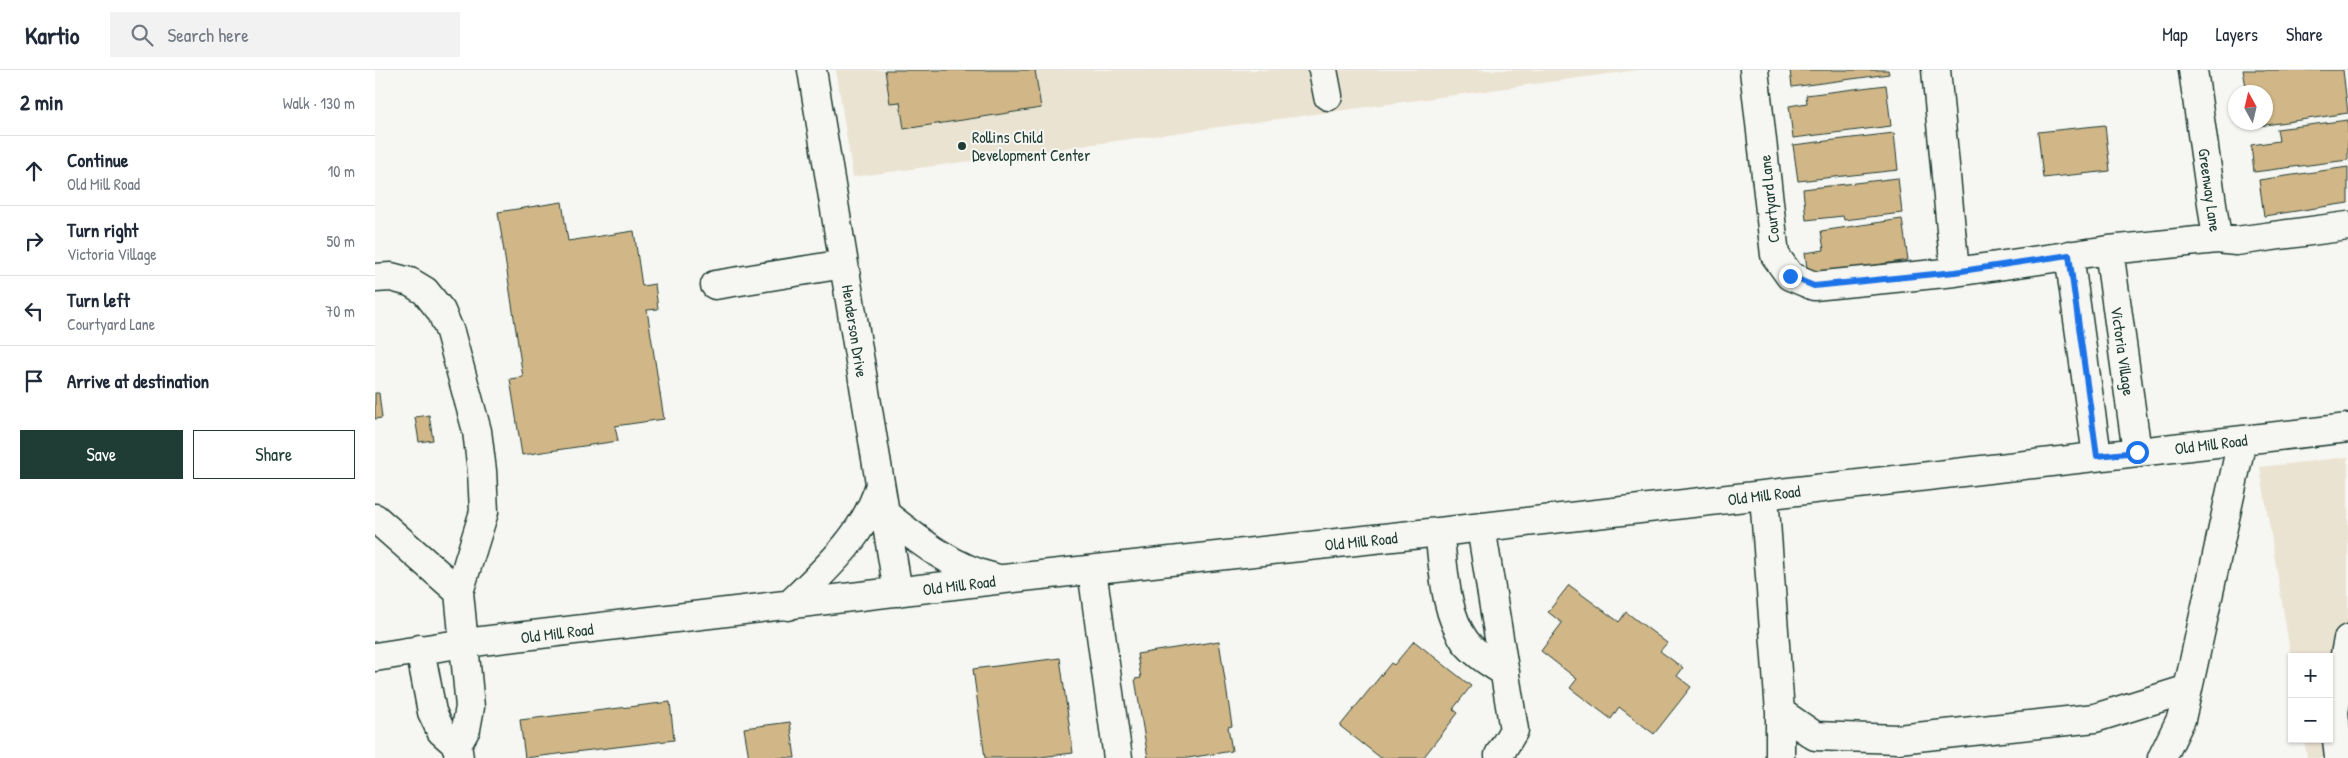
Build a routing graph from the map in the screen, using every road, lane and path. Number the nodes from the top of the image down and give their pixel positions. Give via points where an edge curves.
1 (812, 70) edge
2 (1323, 70) edge
3 (1754, 70) edge
4 (1936, 70) edge
5 (2193, 70) edge
6 (1328, 96) dead end
7 (2348, 226) edge
8 (2217, 239) junction
9 (2109, 250) junction
10 (2069, 255) junction
11 (844, 264) junction
12 (1955, 272) junction
13 (375, 278) edge
14 (715, 285) dead end
15 (2348, 428) edge
16 (2241, 440) junction
17 (2137, 452) junction
18 (2097, 456) junction
19 (880, 485) junction
20 (1764, 495) junction
21 (885, 513) junction
22 (375, 518) edge
23 (1481, 527) junction
24 (1439, 532) junction
25 (1092, 570) junction
26 (1004, 579) junction
27 (459, 592) junction
28 (898, 592) junction
29 (788, 606) junction
30 (2348, 639) edge
31 (465, 643) junction
32 (419, 649) junction
33 (375, 657) edge
34 (1505, 672) junction
35 (2188, 689) junction
36 (1780, 712) junction
37 (458, 752) edge
38 (1499, 755) dead end
39 (1118, 758) edge
40 (1780, 758) edge
41 (2162, 758) edge
42 (2339, 758) edge

1 - 11 street, Henderson Drive
2 - 6 street
3 - 12 street, Courtyard Lane via 1775,255 1790,276 1814,286
4 - 12 street
5 - 8 street, Greenway Lane
7 - 8 street, Greenway Lane via 2236,241
8 - 9 street, Courtyard Lane
9 - 10 street, Courtyard Lane
9 - 17 street, Victoria Village
10 - 12 street, Courtyard Lane
10 - 18 street
11 - 14 street
11 - 19 street, Henderson Drive
13 - 27 street via 391,277 410,282 425,291 441,311 450,332 477,431 484,512
15 - 16 street, Old Mill Road
16 - 17 street, Old Mill Road
16 - 35 street
17 - 18 street, Old Mill Road
18 - 20 street, Old Mill Road
19 - 21 street, Henderson Drive
19 - 29 street via 868,514 841,553
20 - 23 street, Old Mill Road
20 - 36 street
21 - 26 street via 934,550 962,566 985,576
21 - 28 street, Henderson Drive
22 - 27 street
23 - 24 street, Old Mill Road
23 - 34 street
24 - 25 street, Old Mill Road
24 - 34 street via 1450,609 1457,627 1479,655
25 - 26 street, Old Mill Road
25 - 39 street
26 - 28 street, Old Mill Road
27 - 31 street
28 - 29 street, Old Mill Road
29 - 31 street, Old Mill Road
30 - 42 street via 2334,712
31 - 32 street, Old Mill Road
31 - 37 street via 470,708
32 - 33 street, Old Mill Road
32 - 37 street via 432,712 441,731
34 - 38 street via 1514,730
35 - 36 street via 2095,718 1898,740 1815,736
35 - 41 street via 2181,719
36 - 40 street

